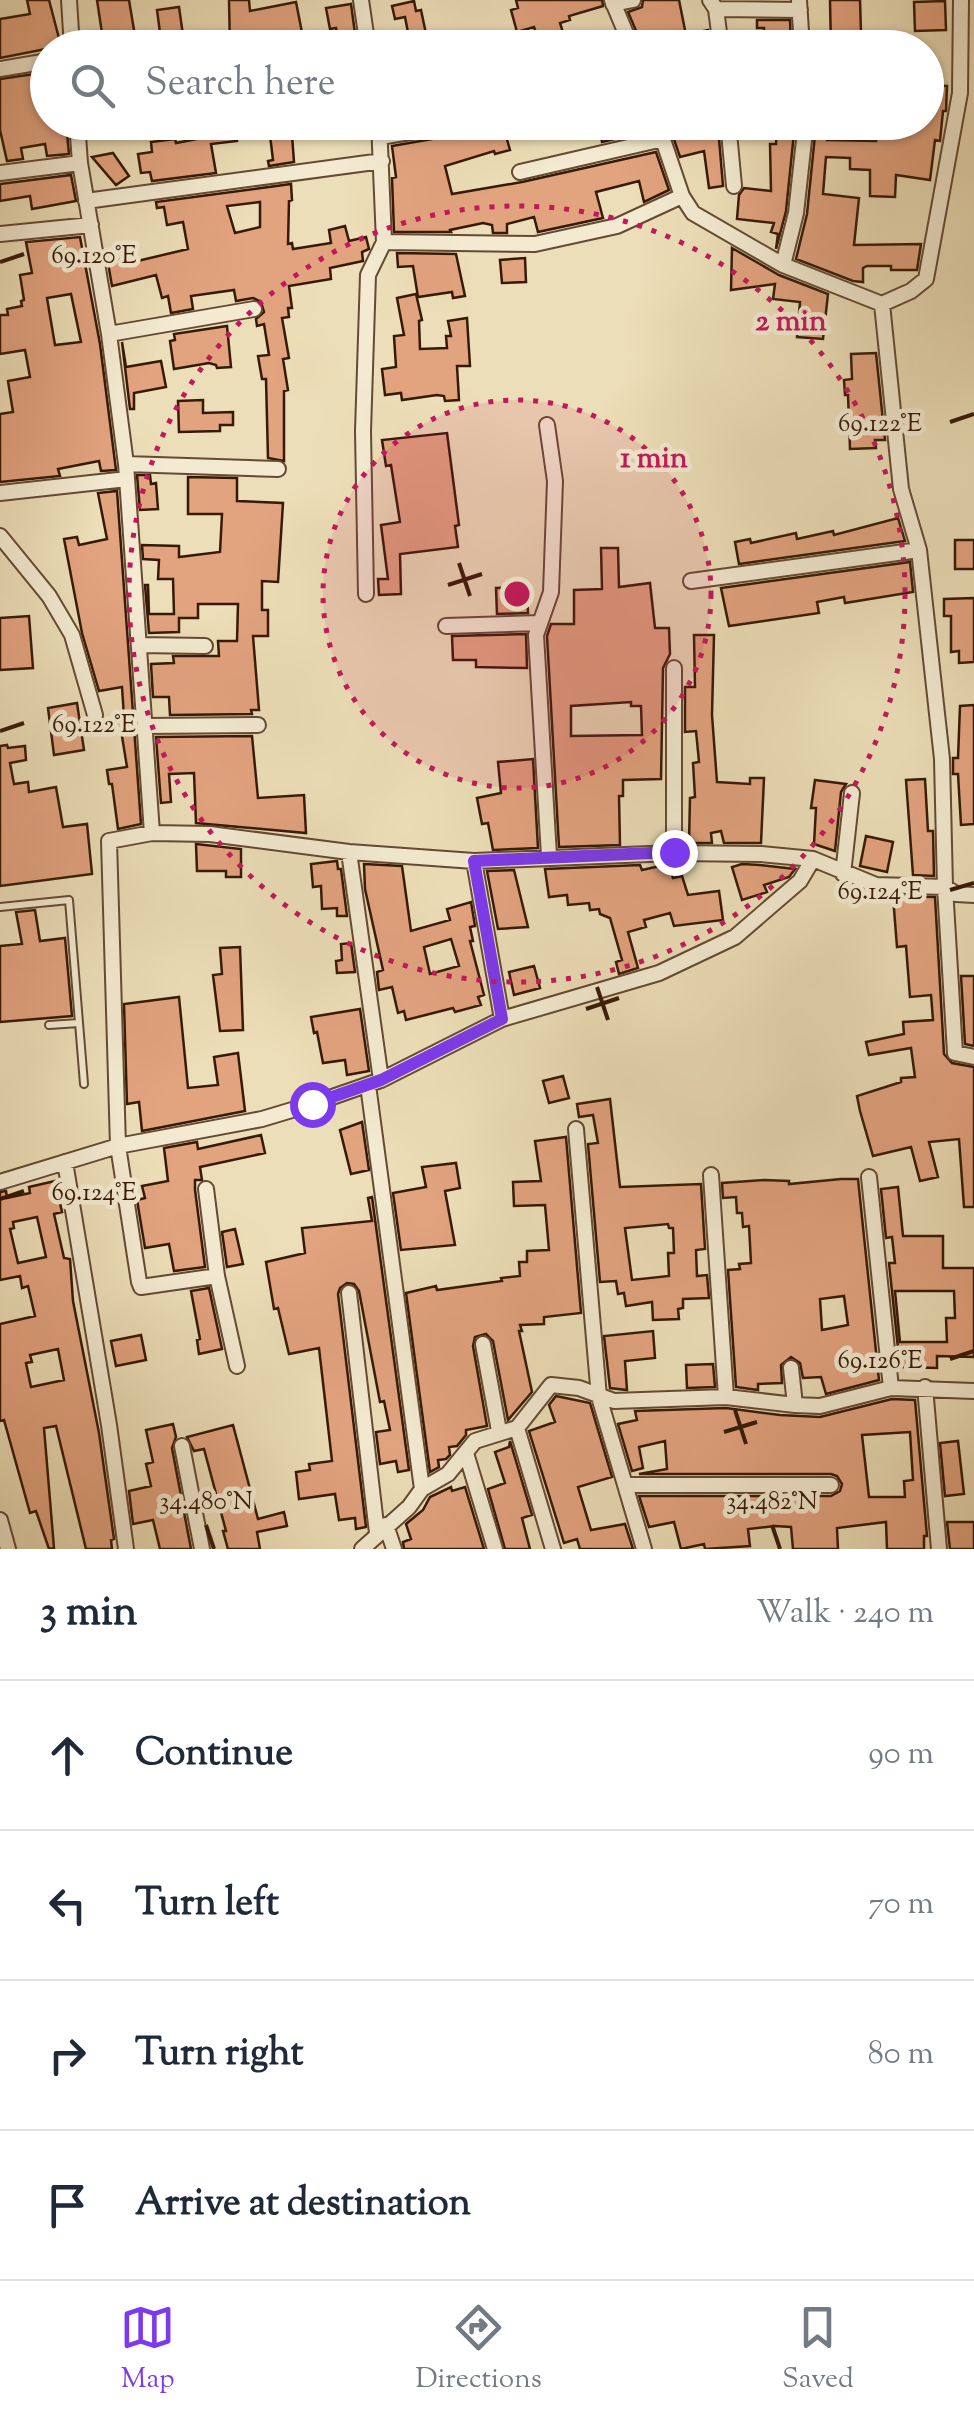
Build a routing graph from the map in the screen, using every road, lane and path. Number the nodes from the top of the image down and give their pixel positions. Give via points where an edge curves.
1 (69, 0) edge
2 (360, 0) edge
3 (633, 0) edge
4 (961, 0) edge
5 (613, 2) edge
6 (713, 5) edge
7 (799, 5) edge
8 (71, 30) edge
9 (365, 30) edge
10 (625, 30) edge
11 (718, 30) edge
12 (801, 30) edge
13 (30, 64) edge
14 (0, 68) edge
15 (78, 140) edge
16 (380, 140) edge
17 (659, 140) edge
18 (663, 140) edge
19 (730, 140) edge
20 (804, 140) edge
21 (382, 161) junction
22 (80, 164) junction
23 (520, 172) dead end
24 (0, 173) edge
25 (734, 186) dead end
26 (682, 196) junction
27 (86, 200) junction
28 (92, 225) junction
29 (0, 234) edge
30 (384, 242) junction
31 (782, 264) junction
32 (882, 304) junction
33 (254, 309) dead end
34 (110, 334) junction
35 (547, 425) dead end
36 (278, 469) dead end
37 (126, 472) junction
38 (0, 494) edge
39 (0, 536) edge
40 (919, 550) junction
41 (691, 582) dead end
42 (366, 594) dead end
43 (538, 623) junction
44 (446, 626) dead end
45 (139, 645) junction
46 (205, 646) dead end
47 (674, 668) dead end
48 (95, 715) dead end
49 (258, 725) dead end
50 (145, 726) junction
51 (852, 793) dead end
52 (152, 833) junction
53 (349, 852) junction
54 (674, 852) junction
55 (549, 856) junction
56 (813, 859) junction
57 (474, 861) junction
58 (843, 874) junction
59 (945, 887) junction
60 (974, 895) edge
61 (0, 906) edge
62 (502, 1019) junction
63 (79, 1023) junction
64 (49, 1025) dead end
65 (974, 1057) edge
66 (374, 1082) junction
67 (84, 1084) dead end
68 (576, 1129) dead end
69 (118, 1146) junction
70 (64, 1162) junction
71 (712, 1175) dead end
72 (869, 1176) dead end
73 (0, 1182) edge
74 (206, 1189) dead end
75 (218, 1276) junction
76 (349, 1294) dead end
77 (484, 1344) dead end
78 (237, 1366) dead end
79 (791, 1368) dead end
80 (892, 1388) junction
81 (925, 1388) junction
82 (974, 1390) edge
83 (599, 1397) junction
84 (726, 1397) junction
85 (795, 1406) junction
86 (517, 1428) junction
87 (499, 1431) junction
88 (182, 1446) dead end
89 (466, 1453) junction
90 (626, 1485) junction
91 (831, 1485) dead end
92 (422, 1489) junction
93 (0, 1520) edge
94 (382, 1529) junction
95 (8, 1549) edge
96 (126, 1549) edge
97 (202, 1549) edge
98 (362, 1549) edge
99 (394, 1549) edge
100 (495, 1549) edge
101 (554, 1549) edge
102 (644, 1549) edge
103 (939, 1549) edge

1 - 8 street
2 - 9 street
3 - 5 street
4 - 32 street via 960,93 926,278
5 - 10 street
6 - 7 street
6 - 11 street
7 - 12 street
13 - 14 street
15 - 22 street
16 - 21 street
17 - 23 street
18 - 26 street
19 - 25 street
20 - 31 street
21 - 27 street
21 - 30 street
22 - 24 street
22 - 27 street
26 - 30 street via 617,226 535,244
26 - 31 street via 693,213
27 - 28 street
28 - 29 street
28 - 34 street
30 - 42 street via 368,275 362,431
31 - 32 street
32 - 40 street via 900,489
33 - 34 street
34 - 37 street
35 - 43 street via 555,480 551,592
36 - 37 street
37 - 38 street
37 - 45 street
39 - 48 street via 72,635
40 - 41 street
40 - 59 street via 942,759
43 - 44 street
43 - 55 street
45 - 46 street
45 - 50 street
47 - 54 street
49 - 50 street
50 - 52 street
51 - 58 street
52 - 53 street
52 - 69 street via 109,841
53 - 57 street
53 - 66 street
54 - 55 street
54 - 56 street
55 - 57 street
56 - 58 street
56 - 62 street via 800,881 735,937 659,973
57 - 62 street
58 - 59 street via 876,885
59 - 60 street
59 - 65 street via 955,1053
61 - 63 lane via 69,900
62 - 66 street
63 - 64 lane
63 - 67 lane
66 - 69 street via 262,1119
66 - 92 street
68 - 83 street
69 - 70 street
69 - 75 street via 141,1287
70 - 73 street
70 - 96 street
71 - 84 street
72 - 80 street
74 - 75 street
75 - 78 street
76 - 94 street
77 - 87 street
79 - 85 street
80 - 81 street
80 - 85 street
81 - 82 street
81 - 103 street
83 - 84 street
83 - 86 street via 551,1385
83 - 90 street
84 - 85 street
86 - 87 street
86 - 101 street
87 - 89 street
88 - 97 street
89 - 92 street
89 - 100 street
90 - 91 street
90 - 102 street
92 - 94 street
93 - 95 street
94 - 98 street
94 - 99 street

